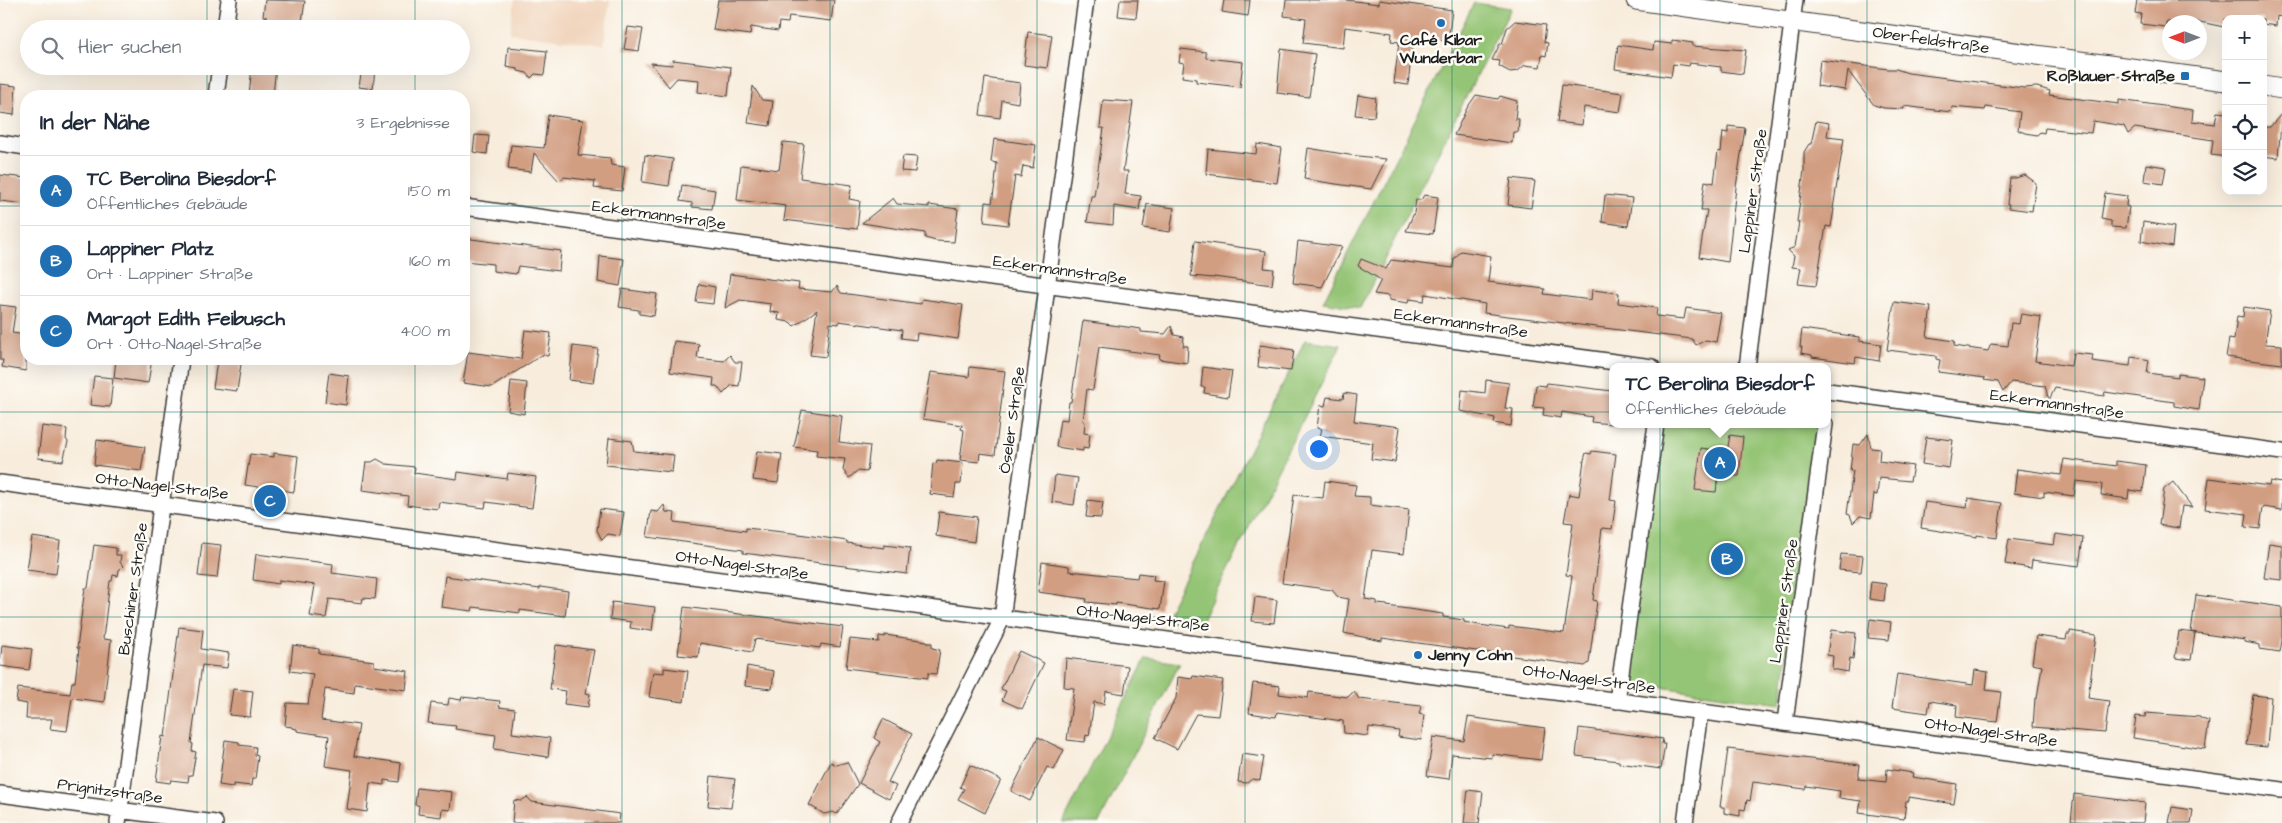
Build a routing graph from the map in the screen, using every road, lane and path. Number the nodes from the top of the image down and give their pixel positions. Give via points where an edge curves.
1 (229, 0) edge
2 (1086, 0) edge
3 (1636, 0) edge
4 (1796, 0) edge
5 (226, 20) edge
6 (1793, 21) junction
7 (219, 75) edge
8 (2222, 80) edge
9 (2267, 87) edge
10 (2282, 89) edge
11 (217, 90) edge
12 (0, 143) edge
13 (20, 146) edge
14 (470, 208) edge
15 (1048, 286) junction
16 (1622, 363) edge
17 (1748, 363) edge
18 (181, 365) edge
19 (1831, 395) edge
20 (1655, 428) edge
21 (1824, 428) edge
22 (2282, 452) edge
23 (0, 483) edge
24 (161, 504) junction
25 (1002, 619) junction
26 (1617, 701) junction
27 (1700, 712) junction
28 (1785, 722) junction
29 (2282, 790) edge
30 (0, 794) edge
31 (119, 817) edge
32 (215, 823) edge
33 (899, 823) edge
34 (1685, 823) edge

1 - 5 street
2 - 15 street, Öseler Straße
3 - 6 street, Oberfeldstraße
4 - 6 street, Lappiner Straße
6 - 8 street, Oberfeldstraße
6 - 17 street, Lappiner Straße
7 - 11 street
9 - 10 street
12 - 13 street
14 - 15 street, Eckermannstraße
15 - 16 street, Eckermannstraße
15 - 25 street, Öseler Straße
18 - 24 street, Buschiner Straße
19 - 22 street, Eckermannstraße
20 - 26 street
21 - 28 street, Lappiner Straße
23 - 24 street, Otto-Nagel-Straße
24 - 25 street, Otto-Nagel-Straße
24 - 31 street, Buschiner Straße
25 - 26 street, Otto-Nagel-Straße via 1210,644
25 - 33 street, Öseler Straße
26 - 27 street, Otto-Nagel-Straße
27 - 28 street, Otto-Nagel-Straße
27 - 34 street
28 - 29 street, Otto-Nagel-Straße
30 - 31 street, Prignitzstraße
31 - 32 street, Prignitzstraße

